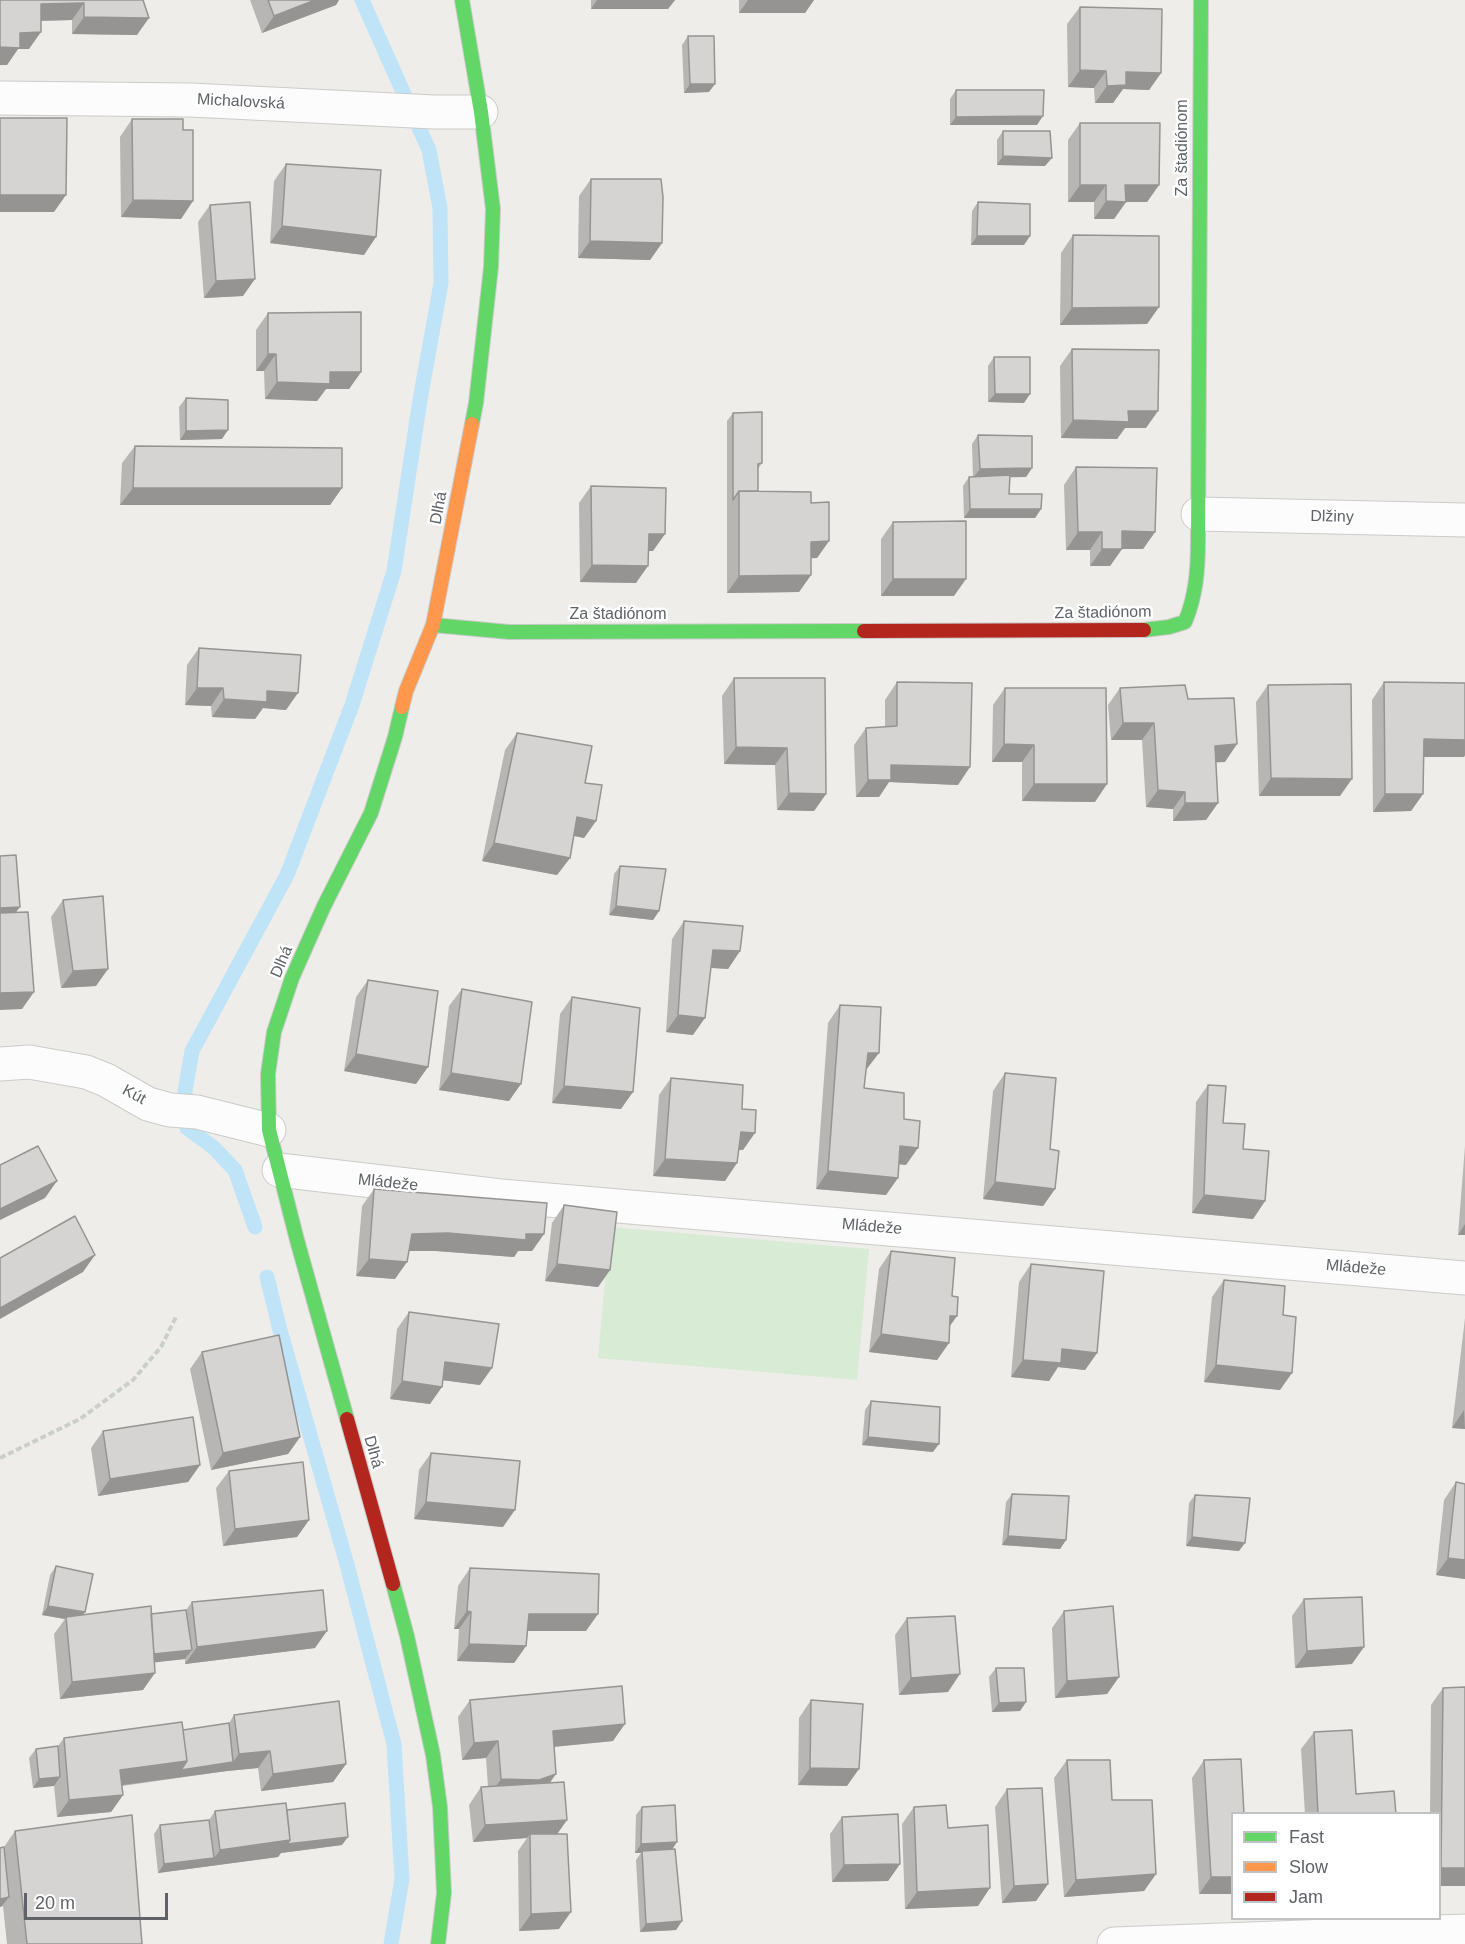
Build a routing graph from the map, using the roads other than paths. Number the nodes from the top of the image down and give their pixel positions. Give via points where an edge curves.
1 (462, 0) edge
2 (1201, 0) edge
3 (0, 98) edge
4 (481, 112) junction
5 (1198, 513) junction
6 (1465, 520) edge
7 (433, 625) junction
8 (0, 1065) edge
9 (269, 1130) junction
10 (279, 1170) junction
11 (1465, 1278) edge
12 (1465, 1931) edge
13 (438, 1944) edge
14 (1114, 1944) edge

1 - 4 street, Dlhá
2 - 5 street, Za štadiónom
3 - 4 street, Michalovská via 191,100
4 - 7 street, Dlhá via 493,209 491,267 476,403
5 - 6 street, Dlžiny
5 - 7 street, Za štadiónom via 1192,608 1185,622 1169,627 509,632
7 - 9 street, Dlhá via 406,691 371,813 292,978 274,1032 268,1074
8 - 9 street, Kút via 29,1062 86,1072 148,1104
9 - 10 street, Dlhá
10 - 11 street, Mládeže via 501,1196
10 - 13 street, Dlhá via 407,1636 431,1744 443,1855 444,1893
12 - 14 street

